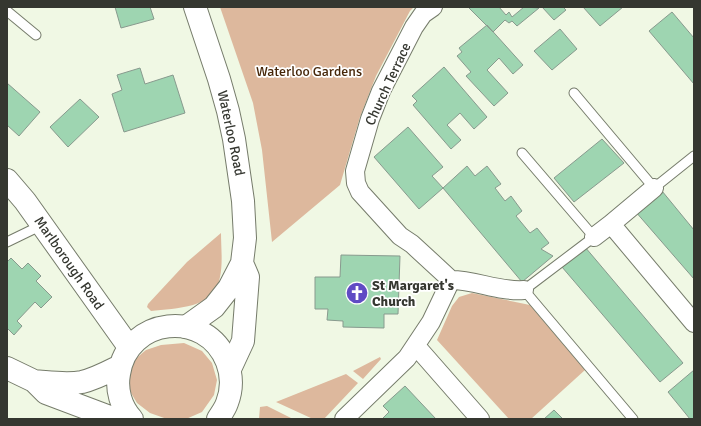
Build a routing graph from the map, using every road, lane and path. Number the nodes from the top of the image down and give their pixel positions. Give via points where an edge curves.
1 (195, 7) edge
2 (433, 7) edge
3 (7, 11) edge
4 (36, 35) dead end
5 (574, 93) dead end
6 (522, 153) dead end
7 (694, 156) edge
8 (7, 180) edge
9 (654, 188) junction
10 (611, 224) junction
11 (42, 225) junction
12 (594, 237) junction
13 (7, 242) edge
14 (242, 263) junction
15 (451, 280) junction
16 (524, 290) junction
17 (694, 322) edge
18 (186, 327) junction
19 (416, 346) junction
20 (124, 357) junction
21 (7, 368) edge
22 (230, 369) junction
23 (34, 381) junction
24 (224, 414) edge
25 (114, 419) edge
26 (132, 419) edge
27 (344, 419) edge
28 (480, 419) edge
29 (633, 419) edge

1 - 14 street, Waterloo Road via 219,79 234,139 243,201 245,238
2 - 15 street, Church Terrace via 423,14 414,27 381,91 355,171 360,192 400,236
3 - 4 lane
5 - 9 lane
6 - 12 lane
7 - 9 lane
8 - 11 street, Marlborough Road
9 - 10 street
10 - 12 street
10 - 17 street
11 - 13 lane
11 - 20 street, Marlborough Road
12 - 16 lane
14 - 18 street, Waterloo Road via 214,307
14 - 22 street, Waterloo Road via 248,277 243,341
15 - 16 street
15 - 19 street via 431,322
16 - 29 lane
18 - 20 street via 169,326 152,330 138,339
18 - 22 street via 201,332 214,342 224,354
19 - 27 street
19 - 28 street
20 - 23 street via 94,378 82,382
20 - 26 street via 118,382 120,398
21 - 23 street
22 - 24 street via 231,387
23 - 25 street via 46,393

